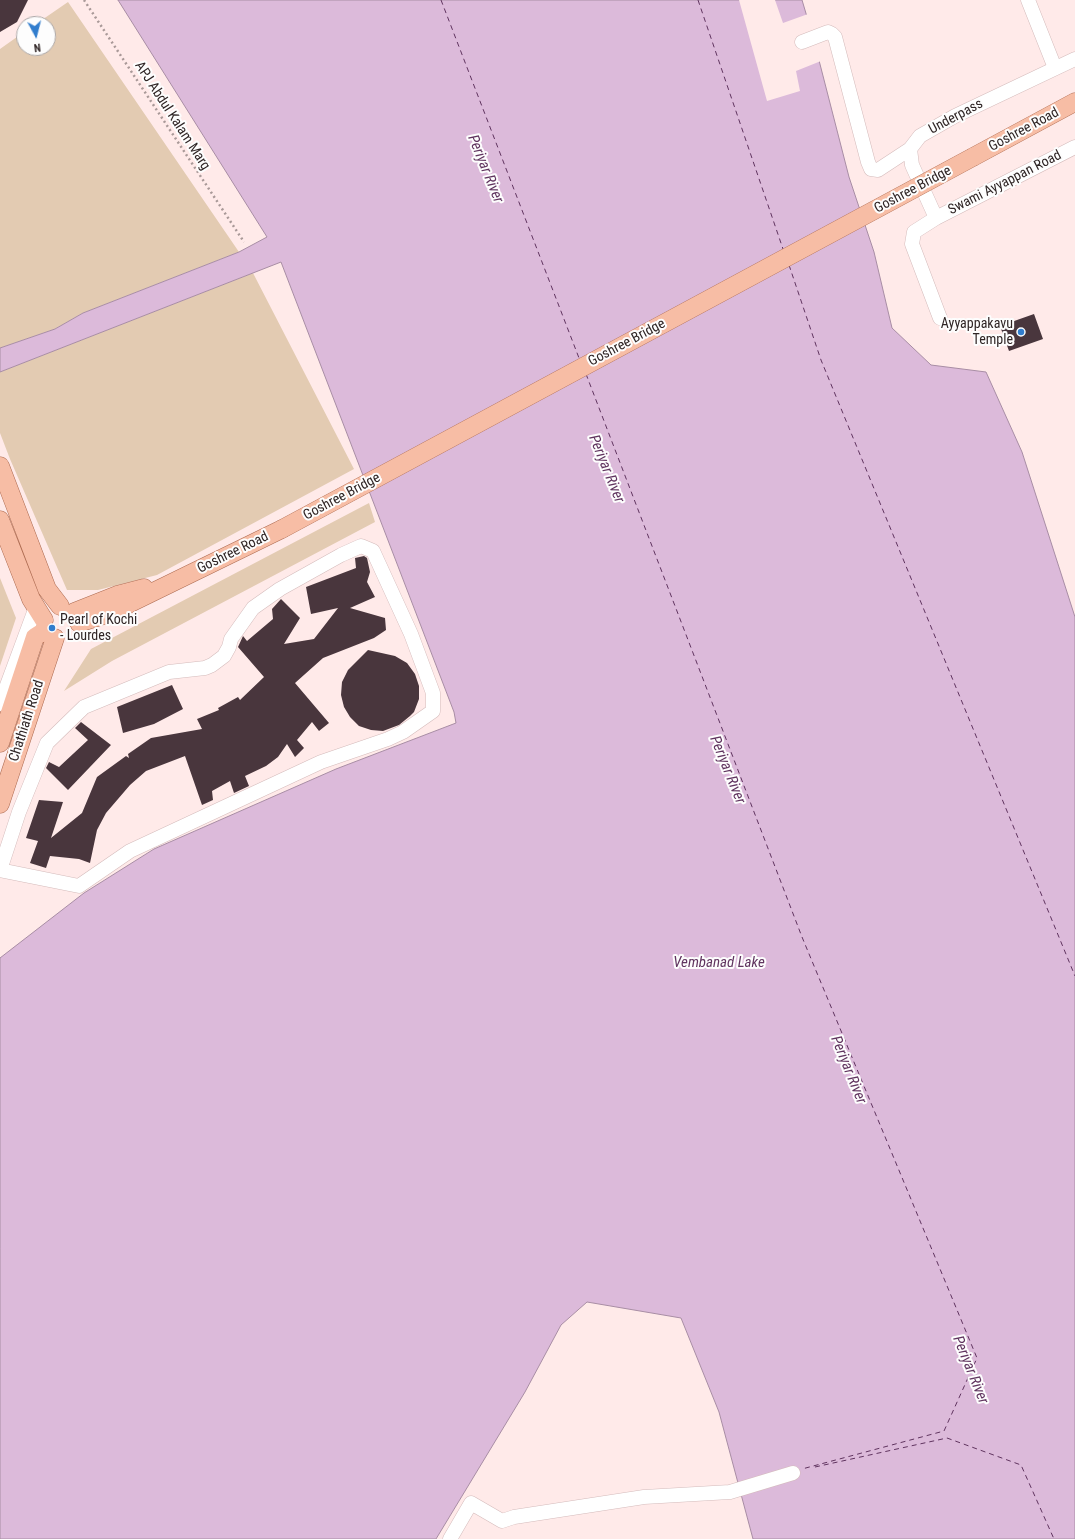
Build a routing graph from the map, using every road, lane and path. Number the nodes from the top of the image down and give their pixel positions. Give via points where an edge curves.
1 (84, 0) edge
2 (1028, 0) edge
3 (802, 42) dead end
4 (1075, 59) edge
5 (1055, 68) junction
6 (1075, 102) edge
7 (1075, 147) edge
8 (910, 149) junction
9 (973, 157) joint
10 (936, 218) junction
11 (244, 242) dead end
12 (940, 318) dead end
13 (0, 466) edge
14 (0, 520) edge
15 (282, 529) joint
16 (71, 614) junction
17 (43, 626) junction
18 (0, 704) edge
19 (0, 743) edge
20 (0, 804) edge
21 (0, 870) edge
22 (793, 1473) dead end
23 (450, 1539) edge

1 - 11 path, APJ Abdul Kalam Marg
2 - 5 street
3 - 8 street, Underpass via 828,32 835,37 871,169 882,168
4 - 5 street, Underpass
5 - 8 street, Underpass via 920,136
6 - 9 main road, Goshree Road
7 - 10 street, Swami Ayyappan Road
8 - 10 street via 912,165
9 - 15 main road, Goshree Bridge, bridge
10 - 12 street, Swami Ayyappan Road via 914,232 912,244
13 - 16 main road via 47,589
14 - 17 main road
15 - 16 main road, Goshree Road via 110,613
16 - 17 main road via 57,606 50,610
16 - 17 main road via 76,631 70,637 62,639
17 - 18 street
17 - 19 main road, Chathiath Road
17 - 20 main road, Chathiath Road
21 - 21 street via 19,812 47,742 84,707 169,672 205,668 224,656 231,639 253,608 280,588 341,554 361,546 373,551 411,634 433,693 433,711 388,739 321,762 130,851 79,886
22 - 23 street via 730,1492 644,1497 514,1516 502,1521 471,1503

